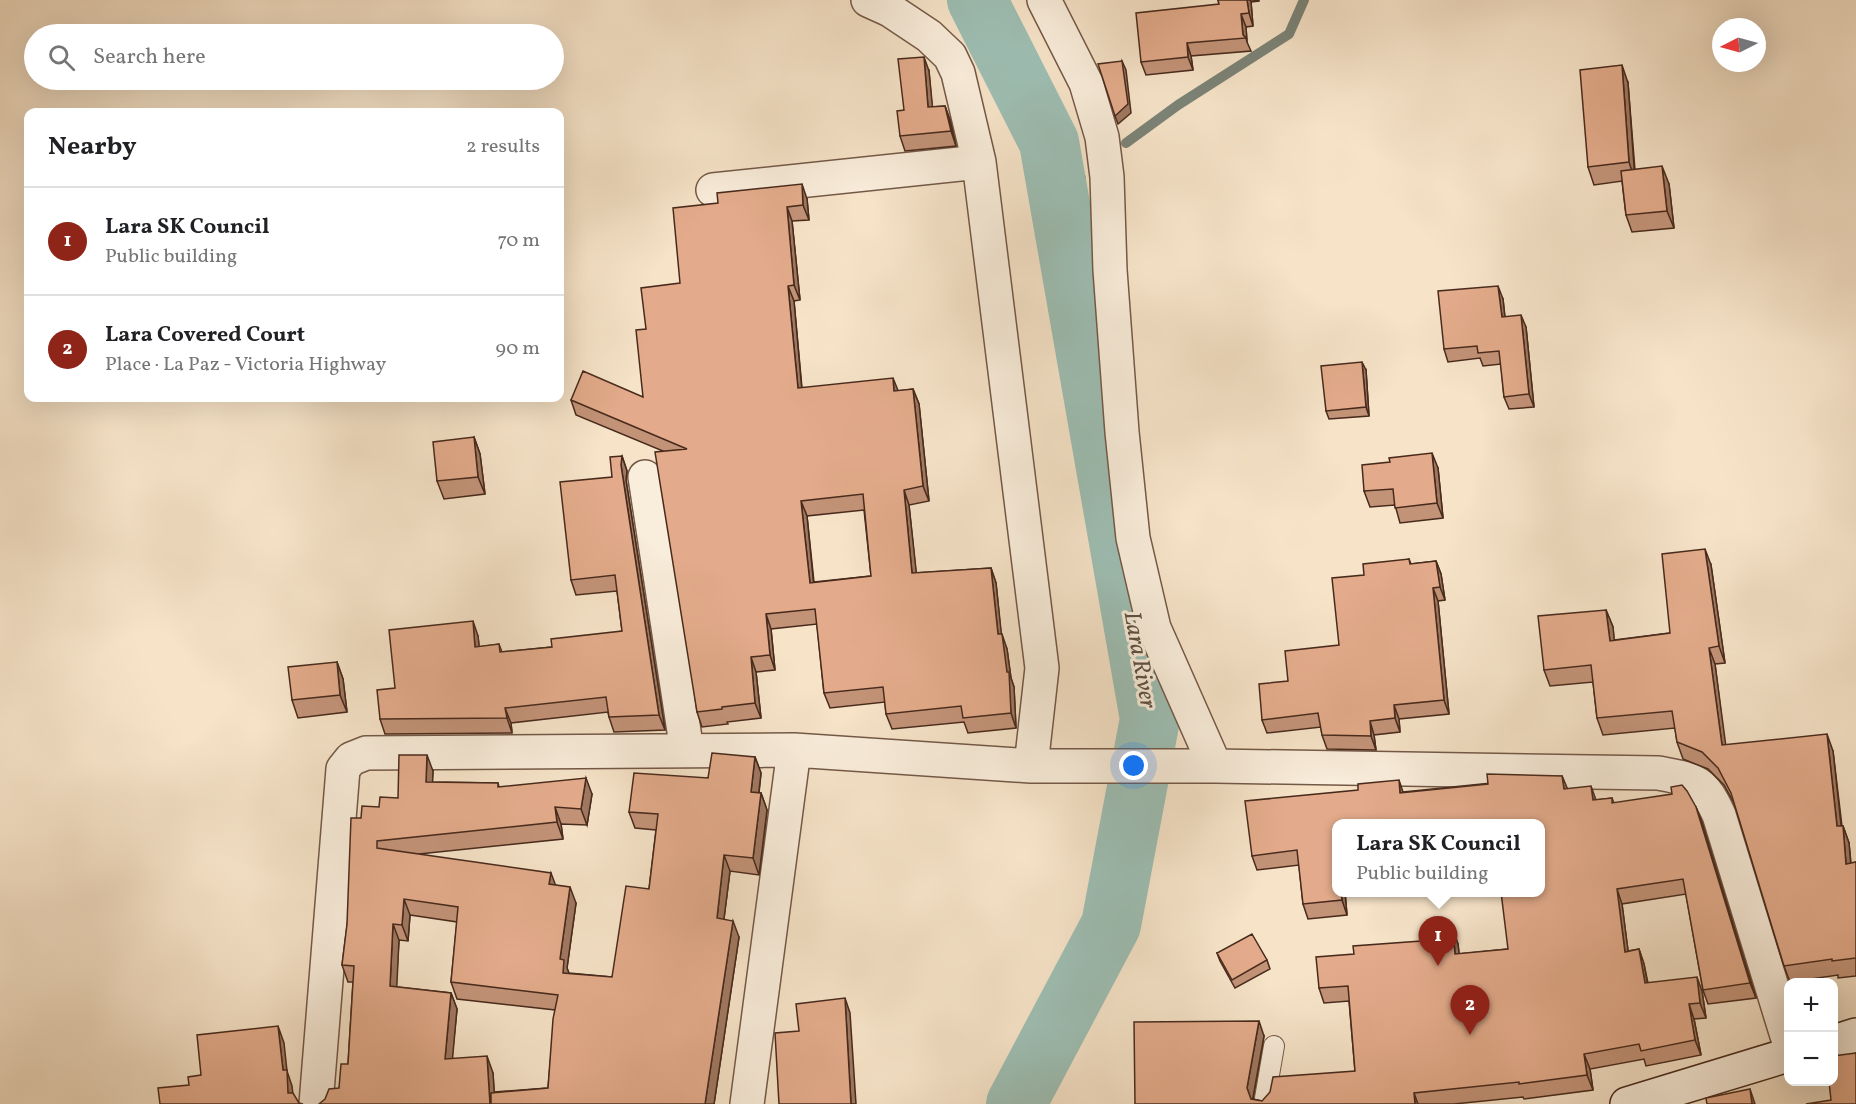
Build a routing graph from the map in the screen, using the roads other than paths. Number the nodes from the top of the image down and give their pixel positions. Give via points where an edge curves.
1 (868, 0) edge
2 (1044, 0) edge
3 (979, 162) junction
4 (713, 190) dead end
5 (645, 477) dead end
6 (794, 750) junction
7 (687, 751) junction
8 (1031, 766) junction
9 (1215, 766) junction
10 (1786, 1032) edge
11 (1856, 1035) edge
12 (1838, 1040) edge
13 (1274, 1046) dead end
14 (1784, 1056) edge
15 (316, 1104) edge
16 (747, 1104) edge
17 (1264, 1104) edge
18 (1627, 1104) edge

1 - 3 street via 929,36 950,56 958,73
2 - 9 street via 1086,83 1102,138 1119,397 1133,538 1154,628
3 - 4 street
3 - 8 street via 1042,668
5 - 7 street
6 - 7 street
6 - 8 street
6 - 16 street
7 - 15 street via 366,753 351,759 343,769
8 - 9 street
9 - 10 street via 1658,773 1690,779 1708,791 1719,816
11 - 12 street
13 - 17 lane
14 - 18 street

